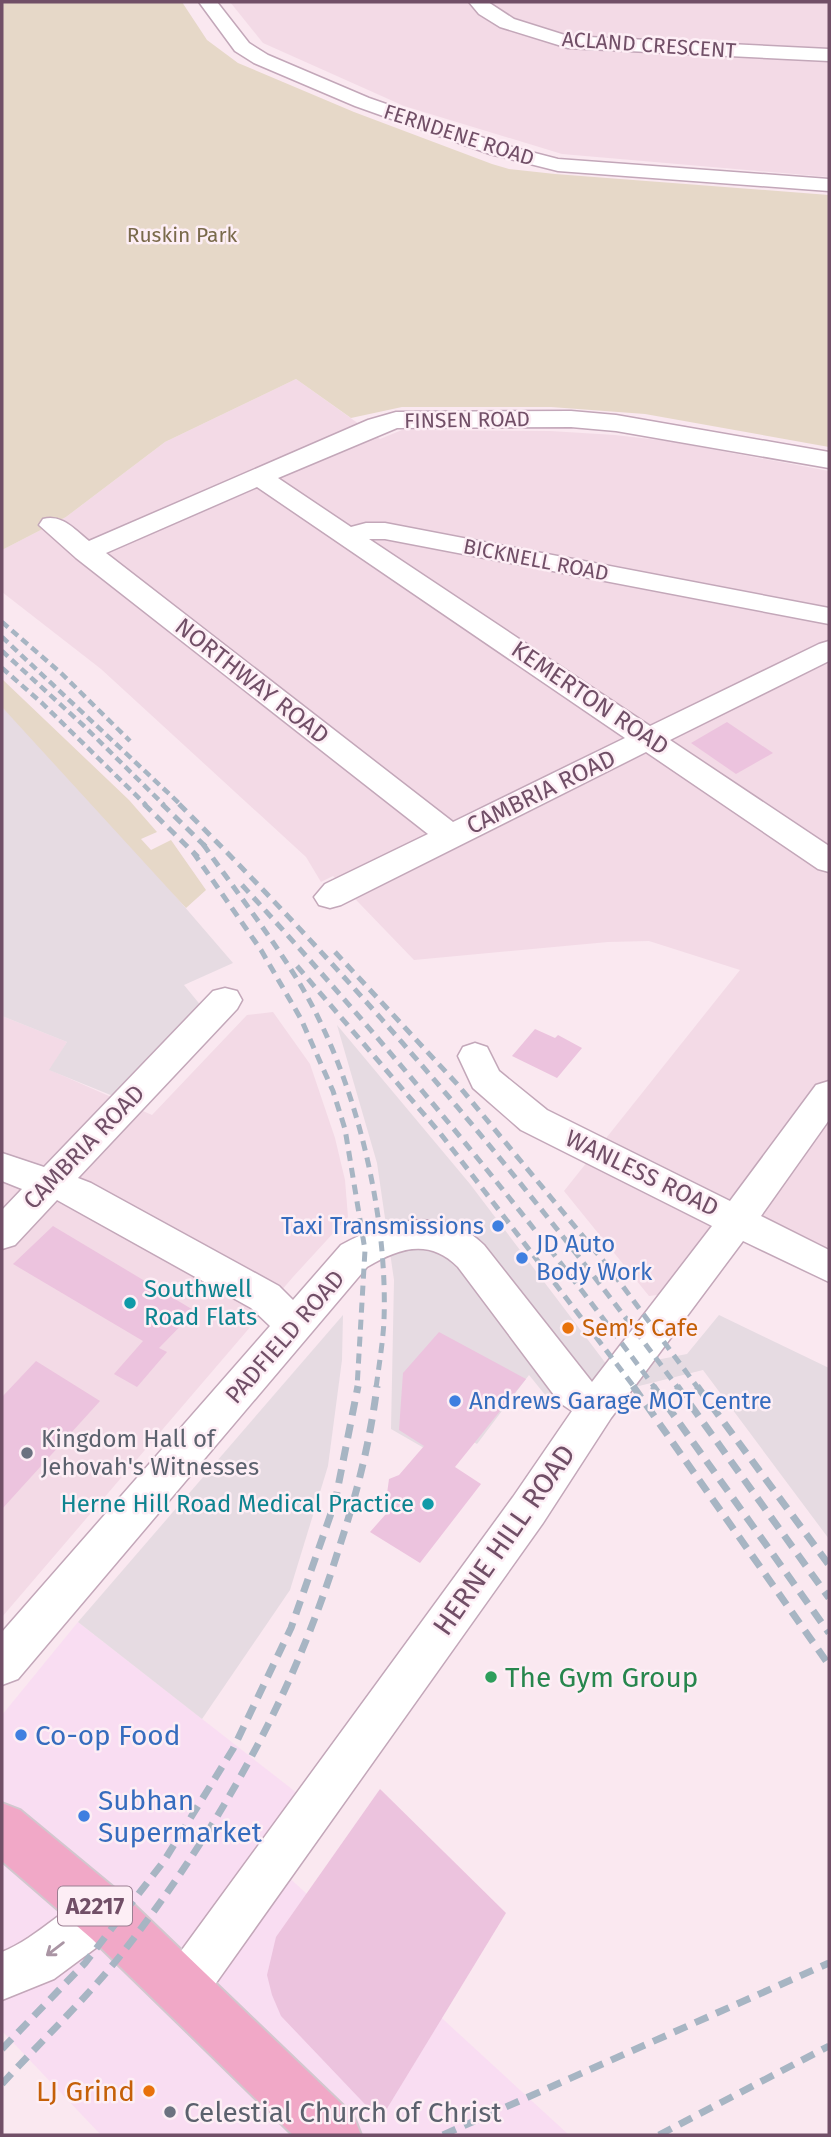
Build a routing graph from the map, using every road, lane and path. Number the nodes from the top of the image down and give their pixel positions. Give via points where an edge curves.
1 (208, 2) edge
2 (478, 2) edge
3 (829, 55) edge
4 (829, 185) edge
5 (829, 460) edge
6 (260, 477) junction
7 (52, 525) dead end
8 (348, 537) junction
9 (86, 552) junction
10 (829, 616) edge
11 (829, 650) edge
12 (650, 738) junction
13 (451, 836) junction
14 (829, 861) edge
15 (330, 897) dead end
16 (225, 1000) dead end
17 (475, 1056) dead end
18 (829, 1094) edge
19 (2, 1167) edge
20 (53, 1183) junction
21 (735, 1219) junction
22 (2, 1234) edge
23 (829, 1267) edge
24 (295, 1326) junction
25 (597, 1406) junction
26 (2, 1664) edge
27 (2, 1828) edge
28 (103, 1913) junction
29 (2, 1976) edge
30 (182, 1990) junction
31 (333, 2135) edge

1 - 4 street, FERNDENE ROAD via 242,47 261,59 362,102 524,159
2 - 3 street, ACLAND CRESCENT via 492,15 568,42
5 - 6 street, FINSEN ROAD via 571,419 414,419 377,425
6 - 8 street
6 - 9 street, FINSEN ROAD
7 - 9 street, NORTHWAY ROAD
8 - 10 street, BICKNELL ROAD via 384,531
8 - 12 street, KEMERTON ROAD
9 - 13 street, NORTHWAY ROAD
11 - 12 street, CAMBRIA ROAD
12 - 13 street, CAMBRIA ROAD
12 - 14 street, KEMERTON ROAD
13 - 15 street, CAMBRIA ROAD
16 - 20 street, CAMBRIA ROAD
17 - 21 street, WANLESS ROAD via 485,1079 534,1120
18 - 21 street, HERNE HILL ROAD
19 - 20 street
20 - 22 street, CAMBRIA ROAD
20 - 24 street via 265,1297
21 - 23 street, WANLESS ROAD
21 - 25 street, HERNE HILL ROAD
24 - 25 street, PADFIELD ROAD via 354,1256 375,1243 423,1235 449,1239 471,1256 574,1391
24 - 26 street, PADFIELD ROAD
25 - 30 street, HERNE HILL ROAD via 528,1510
27 - 28 main road, A2217
28 -> 29 street via 37,1962
28 - 30 main road, A2217
30 - 31 main road, A2217

